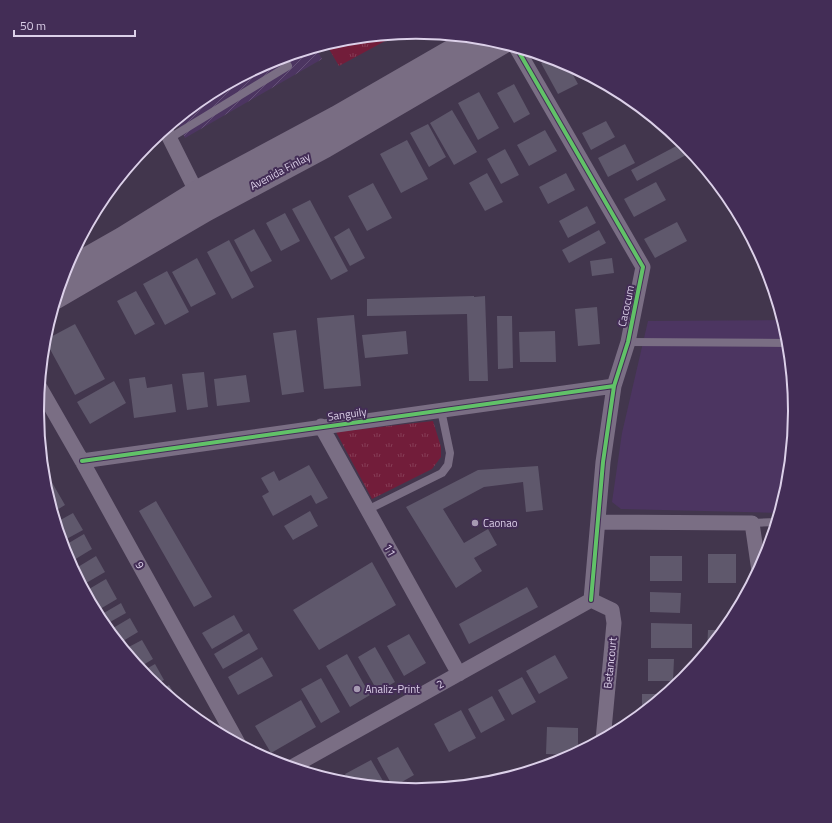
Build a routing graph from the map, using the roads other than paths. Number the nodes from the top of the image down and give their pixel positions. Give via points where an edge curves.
1 (466, 42) edge
2 (495, 48) edge
3 (520, 54) edge
4 (286, 62) edge
5 (167, 134) edge
6 (202, 201) junction
7 (74, 266) edge
8 (62, 294) edge
9 (628, 342) junction
10 (782, 343) edge
11 (614, 386) junction
12 (44, 395) edge
13 (441, 410) junction
14 (320, 426) junction
15 (82, 461) junction
16 (367, 510) junction
17 (599, 522) junction
18 (772, 522) edge
19 (752, 523) junction
20 (757, 560) edge
21 (591, 600) junction
22 (459, 674) junction
23 (604, 733) edge
24 (234, 736) edge
25 (297, 764) edge

1 - 6 main road, Avenida Finlay via 336,117
2 - 6 main road, Avenida Finlay via 325,147
3 - 9 street, Cacocum via 643,267
4 - 5 lane via 288,66
5 - 6 street
6 - 7 main road, Avenida Finlay via 122,238
6 - 8 main road, Avenida Finlay
9 - 10 lane
9 - 11 street, Cacocum
11 - 13 street, Sanguily
11 - 17 street, Cacocum via 603,462
12 - 15 street, 9
13 - 14 street, Sanguily
13 - 16 lane via 450,453 448,465 442,473
14 - 15 street, Sanguily
14 - 16 street, 11
15 - 24 street, 9
16 - 22 street, 11
17 - 19 street
17 - 21 street, Cacocum
18 - 19 lane
19 - 20 street
21 - 22 street, 2
21 - 23 street, Betancourt via 612,610 614,624
22 - 25 street, 2

